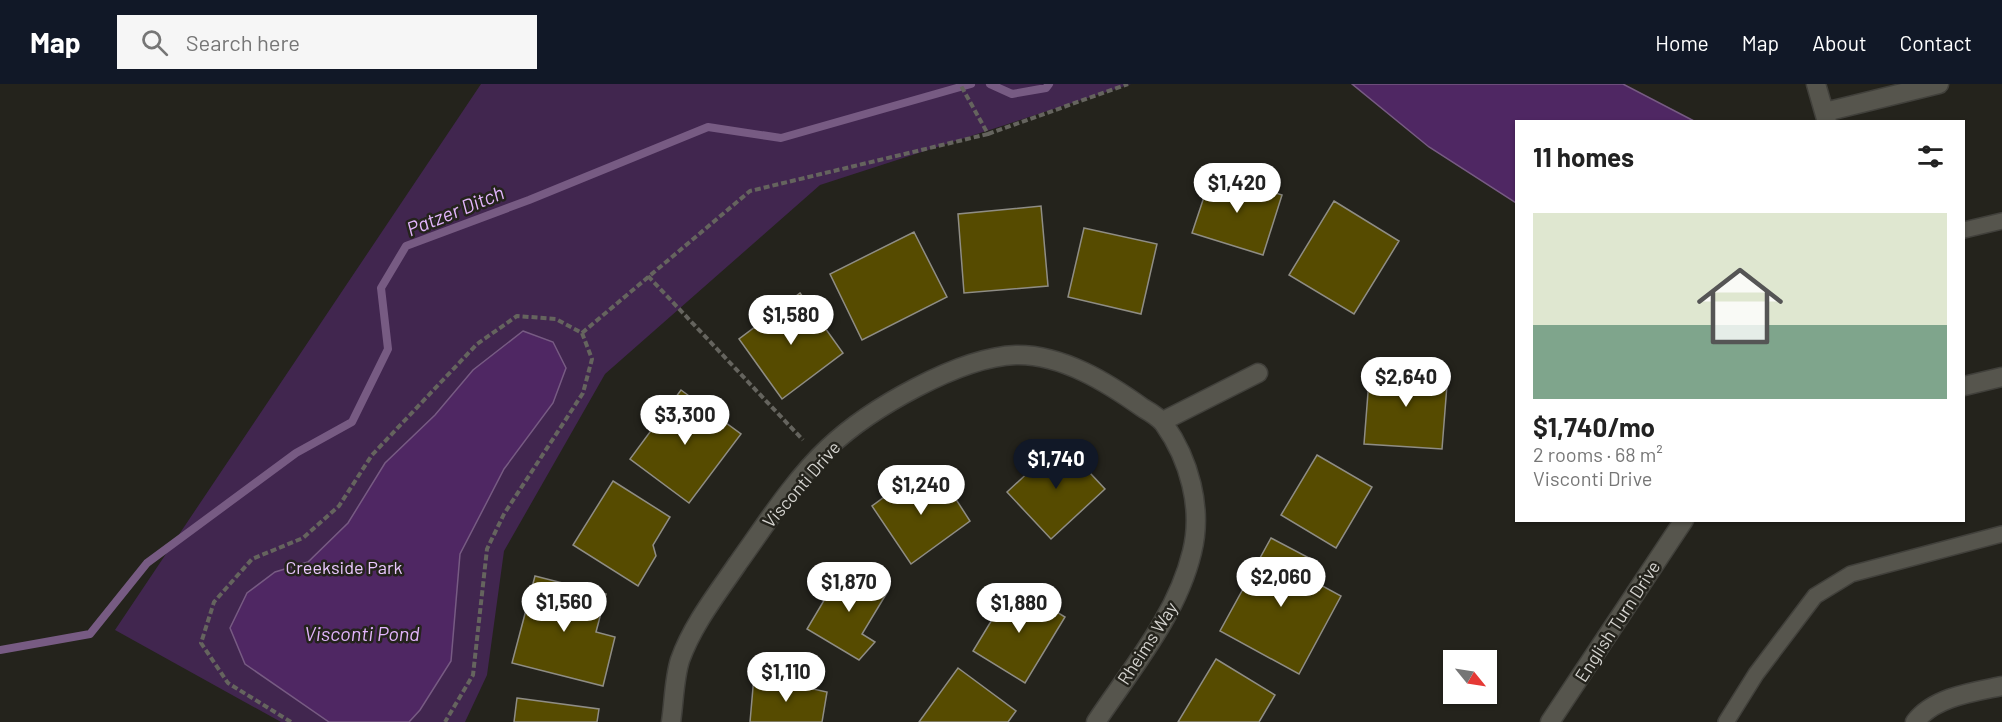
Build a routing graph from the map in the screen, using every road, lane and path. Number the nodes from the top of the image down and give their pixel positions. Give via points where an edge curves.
1 (960, 84) edge
2 (1128, 84) edge
3 (1816, 84) edge
4 (1939, 84) edge
5 (1826, 117) edge
6 (988, 134) junction
7 (2002, 221) edge
8 (1965, 230) edge
9 (648, 276) junction
10 (582, 333) junction
11 (1258, 373) dead end
12 (2002, 377) edge
13 (1965, 386) edge
14 (1163, 422) junction
15 (820, 458) junction
16 (1683, 522) edge
17 (2002, 534) edge
18 (2002, 686) edge
19 (291, 722) edge
20 (445, 722) edge
21 (671, 722) edge
22 (1096, 722) edge
23 (1550, 722) edge
24 (1726, 722) edge
25 (1915, 722) edge

1 - 6 path
2 - 6 path
3 - 5 street
4 - 5 street
6 - 9 path via 750,191
7 - 8 lane
9 - 10 path
9 - 15 path
10 - 19 path via 556,318 517,316 477,344 372,455 339,506 303,538 252,558 214,602 201,643 228,683
10 - 20 path via 592,359 583,393 504,514 486,549 473,675
11 - 14 street
12 - 13 street
14 - 15 street, Visconti Drive via 1102,380 1049,360 1017,355 958,367 890,402
14 - 22 street, Rheims Way via 1194,489 1193,548 1173,607
15 - 21 street, Visconti Drive via 779,504 703,613 680,662
16 - 23 street, English Turn Drive
17 - 24 lane via 1851,574 1815,596 1756,674
18 - 25 street via 1943,702

